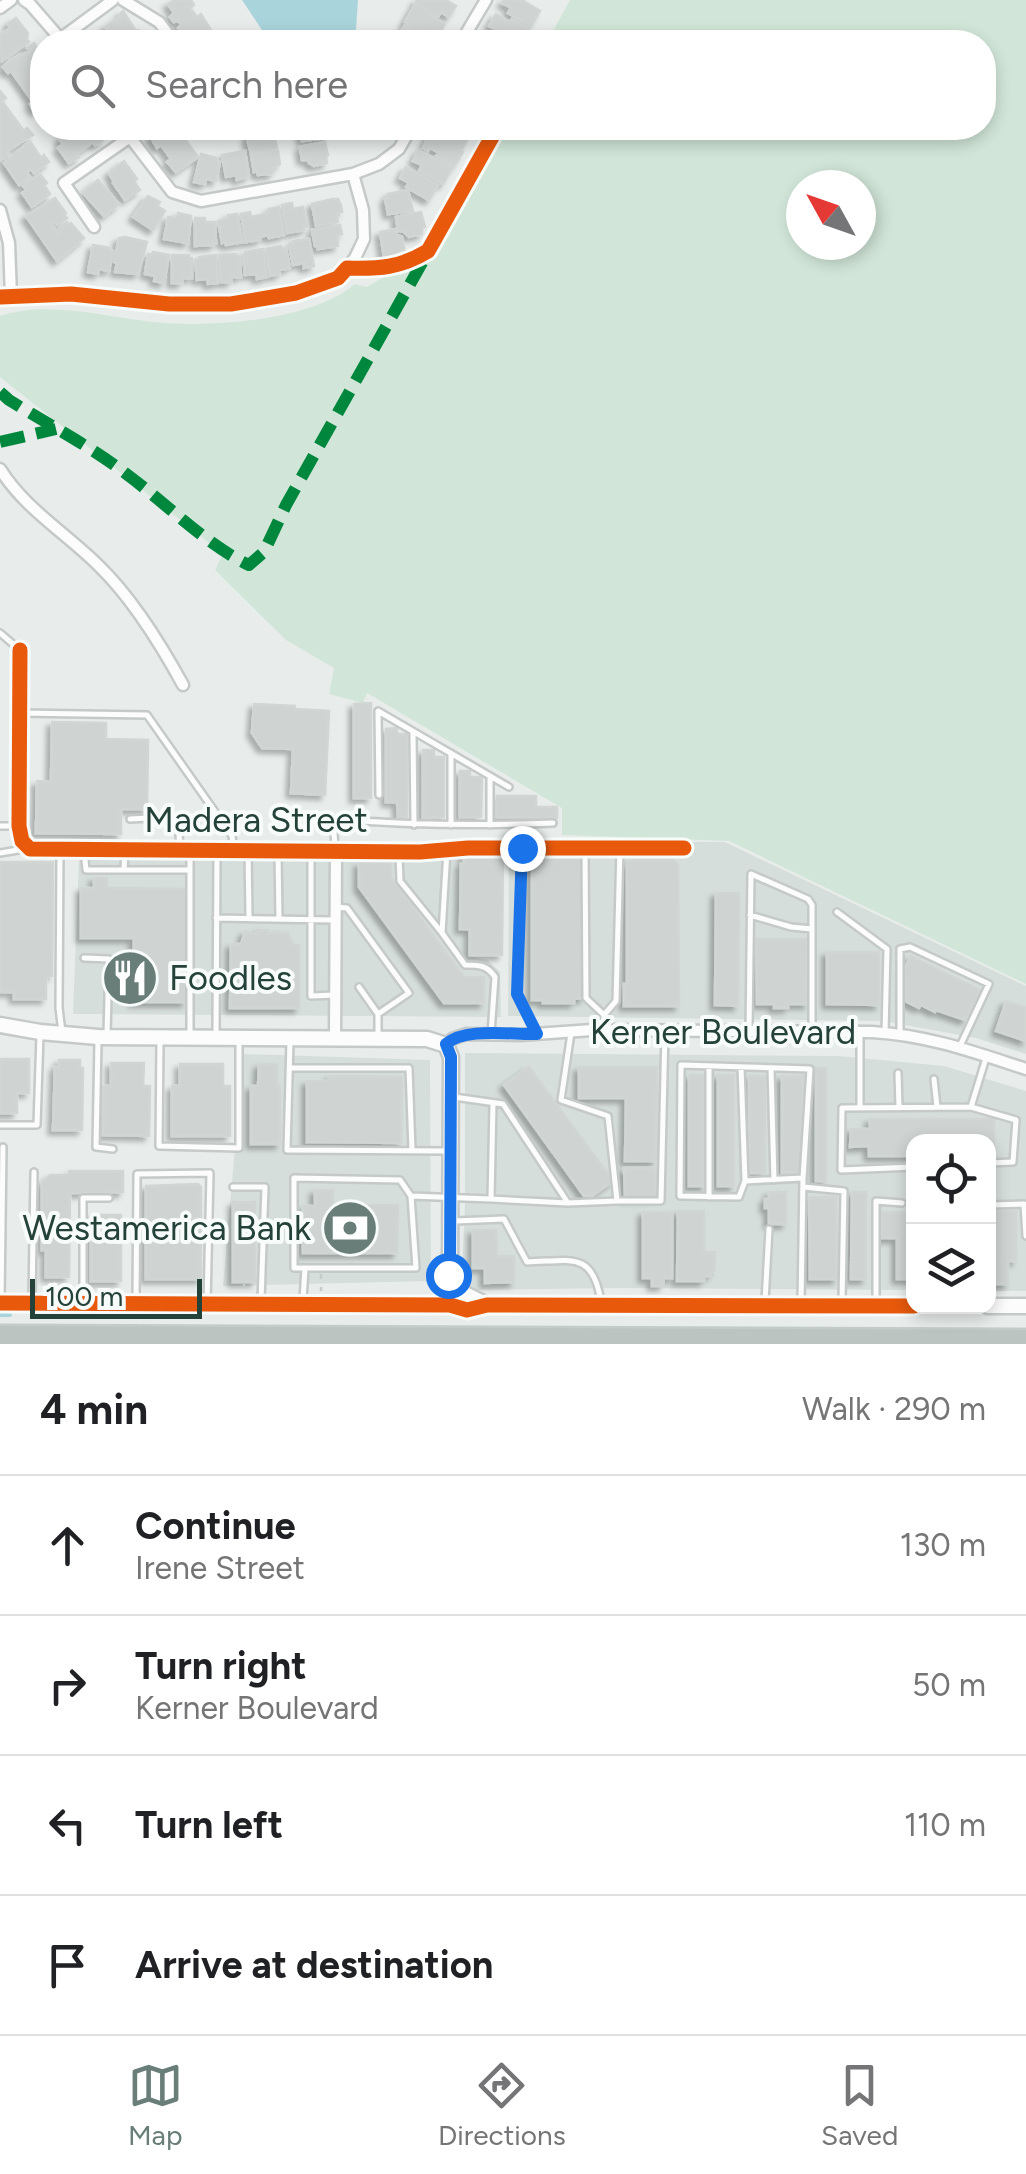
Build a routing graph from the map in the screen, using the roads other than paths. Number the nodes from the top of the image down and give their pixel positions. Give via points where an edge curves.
1 (11, 0) edge
2 (24, 0) edge
3 (112, 0) edge
4 (122, 0) edge
5 (486, 0) edge
6 (0, 8) edge
7 (52, 30) edge
8 (75, 30) edge
9 (165, 30) edge
10 (468, 30) edge
11 (116, 140) edge
12 (132, 140) edge
13 (404, 140) edge
14 (353, 174) junction
15 (0, 210) edge
16 (94, 228) dead end
17 (6, 296) edge
18 (0, 469) edge
19 (0, 633) edge
20 (20, 650) joint
21 (183, 685) dead end
22 (20, 713) junction
23 (413, 731) junction
24 (451, 754) junction
25 (490, 776) junction
26 (509, 787) dead end
27 (379, 795) dead end
28 (130, 819) dead end
29 (414, 824) junction
30 (553, 824) dead end
31 (451, 825) junction
32 (0, 826) edge
33 (19, 826) junction
34 (490, 826) junction
35 (26, 846) junction
36 (522, 848) junction
37 (585, 848) junction
38 (620, 848) junction
39 (684, 848) dead end
40 (60, 850) junction
41 (84, 850) junction
42 (125, 850) junction
43 (217, 850) junction
44 (234, 850) junction
45 (248, 850) junction
46 (278, 850) junction
47 (312, 850) junction
48 (336, 850) junction
49 (398, 850) junction
50 (447, 850) junction
51 (185, 851) junction
52 (0, 853) edge
53 (124, 870) junction
54 (190, 870) junction
55 (335, 907) junction
56 (837, 912) dead end
57 (750, 915) junction
58 (216, 918) junction
59 (249, 918) junction
60 (279, 918) junction
61 (311, 920) junction
62 (335, 920) junction
63 (812, 929) junction
64 (442, 933) junction
65 (84, 958) dead end
66 (359, 987) dead end
67 (335, 996) junction
68 (378, 1014) junction
69 (604, 1015) junction
70 (0, 1025) edge
71 (604, 1030) junction
72 (664, 1031) junction
73 (749, 1031) junction
74 (40, 1032) junction
75 (571, 1032) junction
76 (812, 1032) junction
77 (860, 1032) junction
78 (885, 1032) junction
79 (491, 1034) junction
80 (537, 1034) junction
81 (900, 1034) junction
82 (62, 1035) junction
83 (102, 1037) junction
84 (160, 1038) junction
85 (190, 1038) junction
86 (216, 1038) junction
87 (240, 1038) junction
88 (290, 1038) junction
89 (335, 1038) junction
90 (378, 1038) junction
91 (446, 1044) junction
92 (960, 1046) junction
93 (987, 1055) junction
94 (709, 1066) junction
95 (741, 1067) junction
96 (290, 1068) junction
97 (771, 1068) junction
98 (1026, 1070) edge
99 (898, 1074) dead end
100 (934, 1079) dead end
101 (451, 1097) junction
102 (493, 1103) junction
103 (937, 1107) junction
104 (971, 1107) junction
105 (860, 1108) junction
106 (899, 1108) junction
107 (0, 1125) edge
108 (3, 1147) dead end
109 (113, 1149) dead end
110 (451, 1151) junction
111 (412, 1152) junction
112 (996, 1163) edge
113 (906, 1167) edge
114 (34, 1172) dead end
115 (804, 1178) junction
116 (774, 1180) junction
117 (746, 1181) junction
118 (233, 1187) dead end
119 (803, 1188) junction
120 (1, 1190) edge
121 (411, 1196) junction
122 (450, 1197) junction
123 (709, 1197) junction
124 (109, 1198) dead end
125 (491, 1199) junction
126 (617, 1201) junction
127 (568, 1203) junction
128 (902, 1203) dead end
129 (1025, 1204) edge
130 (996, 1205) edge
131 (450, 1221) junction
132 (769, 1229) dead end
133 (1026, 1236) edge
134 (305, 1268) junction
135 (450, 1273) junction
136 (0, 1303) edge
137 (32, 1304) junction
138 (82, 1304) junction
139 (136, 1304) junction
140 (208, 1304) junction
141 (261, 1304) junction
142 (303, 1304) junction
143 (450, 1305) junction
144 (487, 1305) junction
145 (602, 1305) junction
146 (765, 1305) junction
147 (801, 1305) junction
148 (842, 1305) junction
149 (876, 1306) junction
150 (906, 1306) edge
151 (996, 1306) edge
152 (1026, 1306) edge
153 (0, 1328) edge
154 (0, 1336) edge
155 (80, 1336) junction
156 (1026, 1340) edge

1 - 6 street
2 - 7 street
3 - 8 street
4 - 9 street
5 - 10 street
11 - 16 street via 64,183
12 - 14 street via 172,192 200,201
13 - 14 street via 378,164
14 - 17 street via 364,239 338,278 324,284 218,305 82,294
15 - 17 street via 9,243
18 - 21 street via 20,497 117,586
19 - 20 lane
20 - 22 street
22 - 33 street
22 - 44 lane via 147,715 232,836
23 - 24 lane
23 - 27 lane via 378,711
23 - 29 lane
24 - 25 lane
24 - 31 lane
25 - 26 lane
25 - 34 lane
28 - 51 lane via 168,817
29 - 31 lane
29 - 48 lane via 334,820
30 - 34 lane
31 - 34 lane
32 - 33 lane
33 - 35 street
35 - 40 street, Madera Street
35 - 52 lane
36 - 37 street, Madera Street
36 - 50 street, Madera Street
36 - 80 lane via 517,994
37 - 38 street, Madera Street
37 - 69 lane via 586,998
38 - 39 street, Madera Street
38 - 69 lane via 616,1001
40 - 41 street, Madera Street
40 - 82 lane
41 - 42 street, Madera Street
41 - 53 lane via 86,870
42 - 51 street, Madera Street
42 - 53 lane
43 - 44 street, Madera Street
43 - 51 street, Madera Street
43 - 58 lane
44 - 45 street, Madera Street
45 - 46 street, Madera Street
45 - 59 lane
46 - 47 street, Madera Street
46 - 60 lane
47 - 48 street, Madera Street
47 - 61 lane
48 - 49 street, Madera Street
48 - 55 street
49 - 50 street, Madera Street
49 - 64 lane via 400,881
50 - 64 lane
51 - 54 lane
53 - 54 lane
54 - 85 lane
55 - 62 street
55 - 68 lane via 347,908 410,993
56 - 78 lane via 887,948
57 - 63 lane
57 - 63 lane via 751,874 808,900
57 - 73 lane
58 - 59 lane
58 - 86 lane
59 - 60 lane
60 - 61 lane
61 - 62 lane
61 - 67 lane via 311,996
62 - 67 street
63 - 76 lane
64 - 79 lane via 465,964 490,969 495,977
65 - 83 lane via 109,959
66 - 68 lane
67 - 89 street
68 - 90 lane
69 - 71 lane
70 - 74 street, Kerner Boulevard
71 - 72 street, Kerner Boulevard
71 - 75 street, Kerner Boulevard
72 - 73 street, Kerner Boulevard
72 - 126 lane via 661,1201
73 - 76 street, Kerner Boulevard
74 - 82 street, Kerner Boulevard
74 - 107 lane via 37,1126
75 - 80 street, Kerner Boulevard
75 - 126 lane via 561,1100 608,1116
76 - 77 street, Kerner Boulevard
77 - 78 street, Kerner Boulevard
77 - 105 lane
78 - 81 street, Kerner Boulevard
79 - 80 street, Kerner Boulevard
79 - 91 street, Kerner Boulevard via 458,1036
81 - 92 street, Kerner Boulevard
81 - 92 lane via 900,949 910,947 989,984
82 - 83 street, Kerner Boulevard
83 - 84 street, Kerner Boulevard
83 - 109 lane via 96,1148
84 - 85 street, Kerner Boulevard
84 - 87 lane via 159,1146 240,1148
85 - 86 street, Kerner Boulevard
86 - 87 street, Kerner Boulevard
87 - 88 street, Kerner Boulevard
88 - 89 street, Kerner Boulevard
88 - 96 lane
89 - 90 street, Kerner Boulevard
90 - 91 street, Kerner Boulevard
91 - 101 street
92 - 93 street, Kerner Boulevard
93 - 98 street, Kerner Boulevard
93 - 104 lane
94 - 95 lane
94 - 123 lane
94 - 123 lane via 681,1065 680,1196
95 - 97 lane
95 - 117 lane
96 - 111 lane via 410,1068
96 - 111 lane via 288,1150
97 - 115 lane via 810,1069
97 - 116 lane
99 - 106 lane
100 - 103 lane
101 - 102 lane
101 - 110 street
102 - 125 lane
102 - 127 lane via 503,1104
103 - 104 lane
103 - 106 lane
104 - 112 lane via 1016,1120 1013,1162
105 - 106 lane
105 - 113 lane via 842,1108 842,1170
108 - 120 lane
110 - 111 lane
110 - 122 street
114 - 137 lane
115 - 116 lane
115 - 119 lane
116 - 117 lane
117 - 123 lane via 739,1197
118 - 141 lane via 265,1186
119 - 147 lane
119 - 148 lane via 844,1191
120 - 136 lane
121 - 122 lane
121 - 134 lane via 416,1268
121 - 134 lane via 400,1180 294,1178 294,1268
122 - 125 lane
122 - 131 street
124 - 138 lane via 83,1198
125 - 127 lane
126 - 127 lane
128 - 149 lane via 876,1201
129 - 130 lane
129 - 133 lane
131 - 135 street
131 - 145 lane via 504,1219 527,1262 578,1260 589,1268
132 - 146 lane
134 - 142 lane
135 - 143 street
135 - 144 street via 463,1293
136 - 137 street
137 - 138 street
138 - 139 street
139 - 140 street
139 - 140 lane via 138,1174 210,1174
140 - 141 street
141 - 142 street
142 - 143 street
143 - 144 street
144 - 145 street
145 - 146 street
146 - 147 street
147 - 148 street
148 - 149 street
149 - 150 street
151 - 152 street
153 - 155 highway
154 - 155 highway
155 - 156 highway

